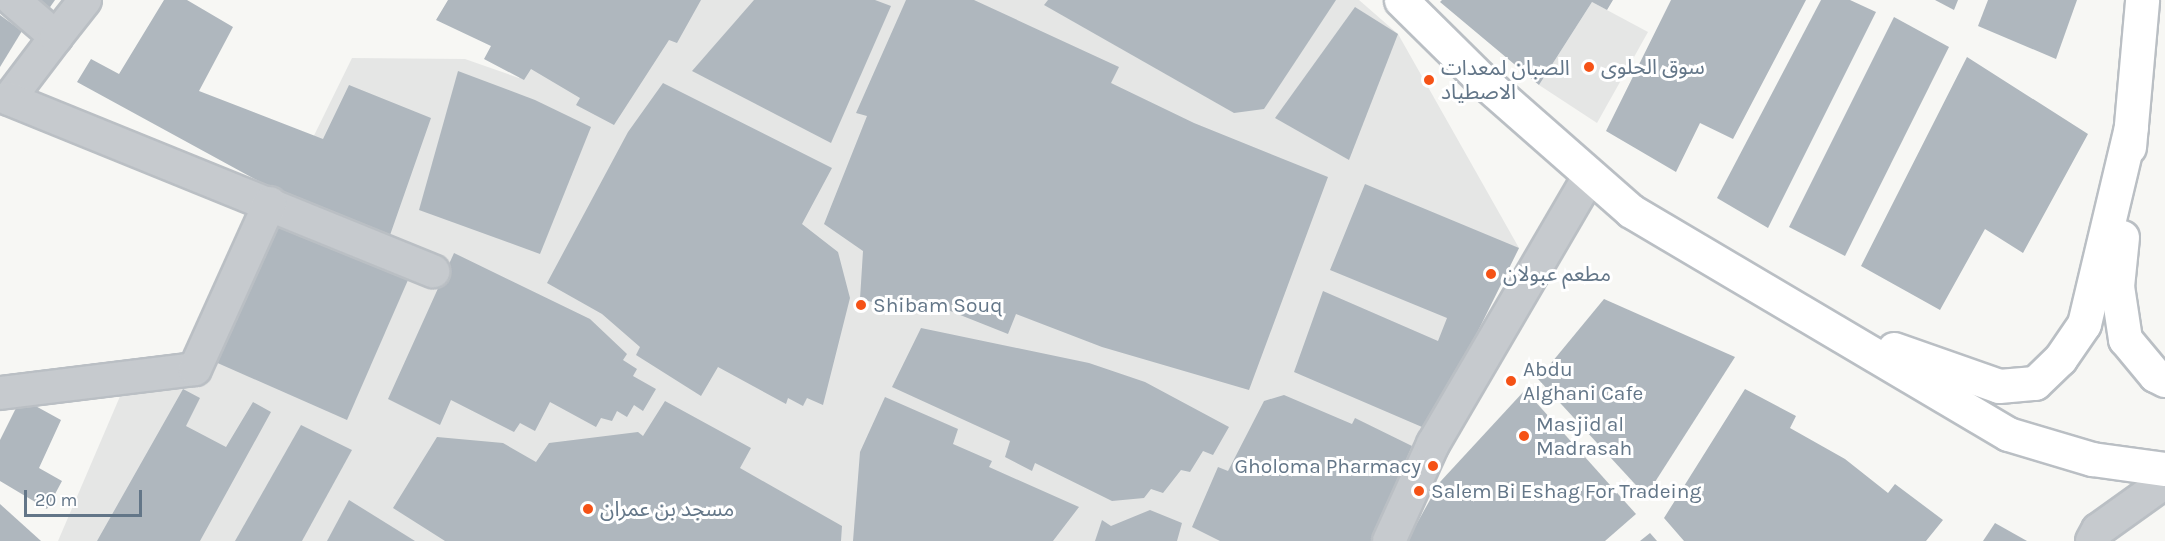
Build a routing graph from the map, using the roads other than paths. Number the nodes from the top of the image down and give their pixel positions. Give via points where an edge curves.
1 (13, 0) edge
2 (85, 0) edge
3 (1401, 0) edge
4 (2142, 0) edge
5 (56, 37) junction
6 (5, 106) edge
7 (2131, 127) junction
8 (1590, 175) junction
9 (270, 203) junction
10 (433, 272) dead end
11 (1830, 327) junction
12 (2165, 380) edge
13 (0, 393) edge
14 (2165, 468) edge
15 (2165, 482) edge
16 (2105, 538) edge
17 (1389, 541) edge

1 - 5 street
2 - 5 street
3 - 8 main road via 1482,80
4 - 7 main road
5 - 6 street
6 - 9 street
7 - 11 main road via 2084,324 2060,359 2035,383 2000,386
7 - 12 main road via 2117,286 2125,339 2155,375
8 - 11 main road via 1631,211
8 - 17 street via 1433,444
9 - 10 street
9 - 13 street via 195,369
11 - 14 main road via 2008,434 2092,459
15 - 16 street

